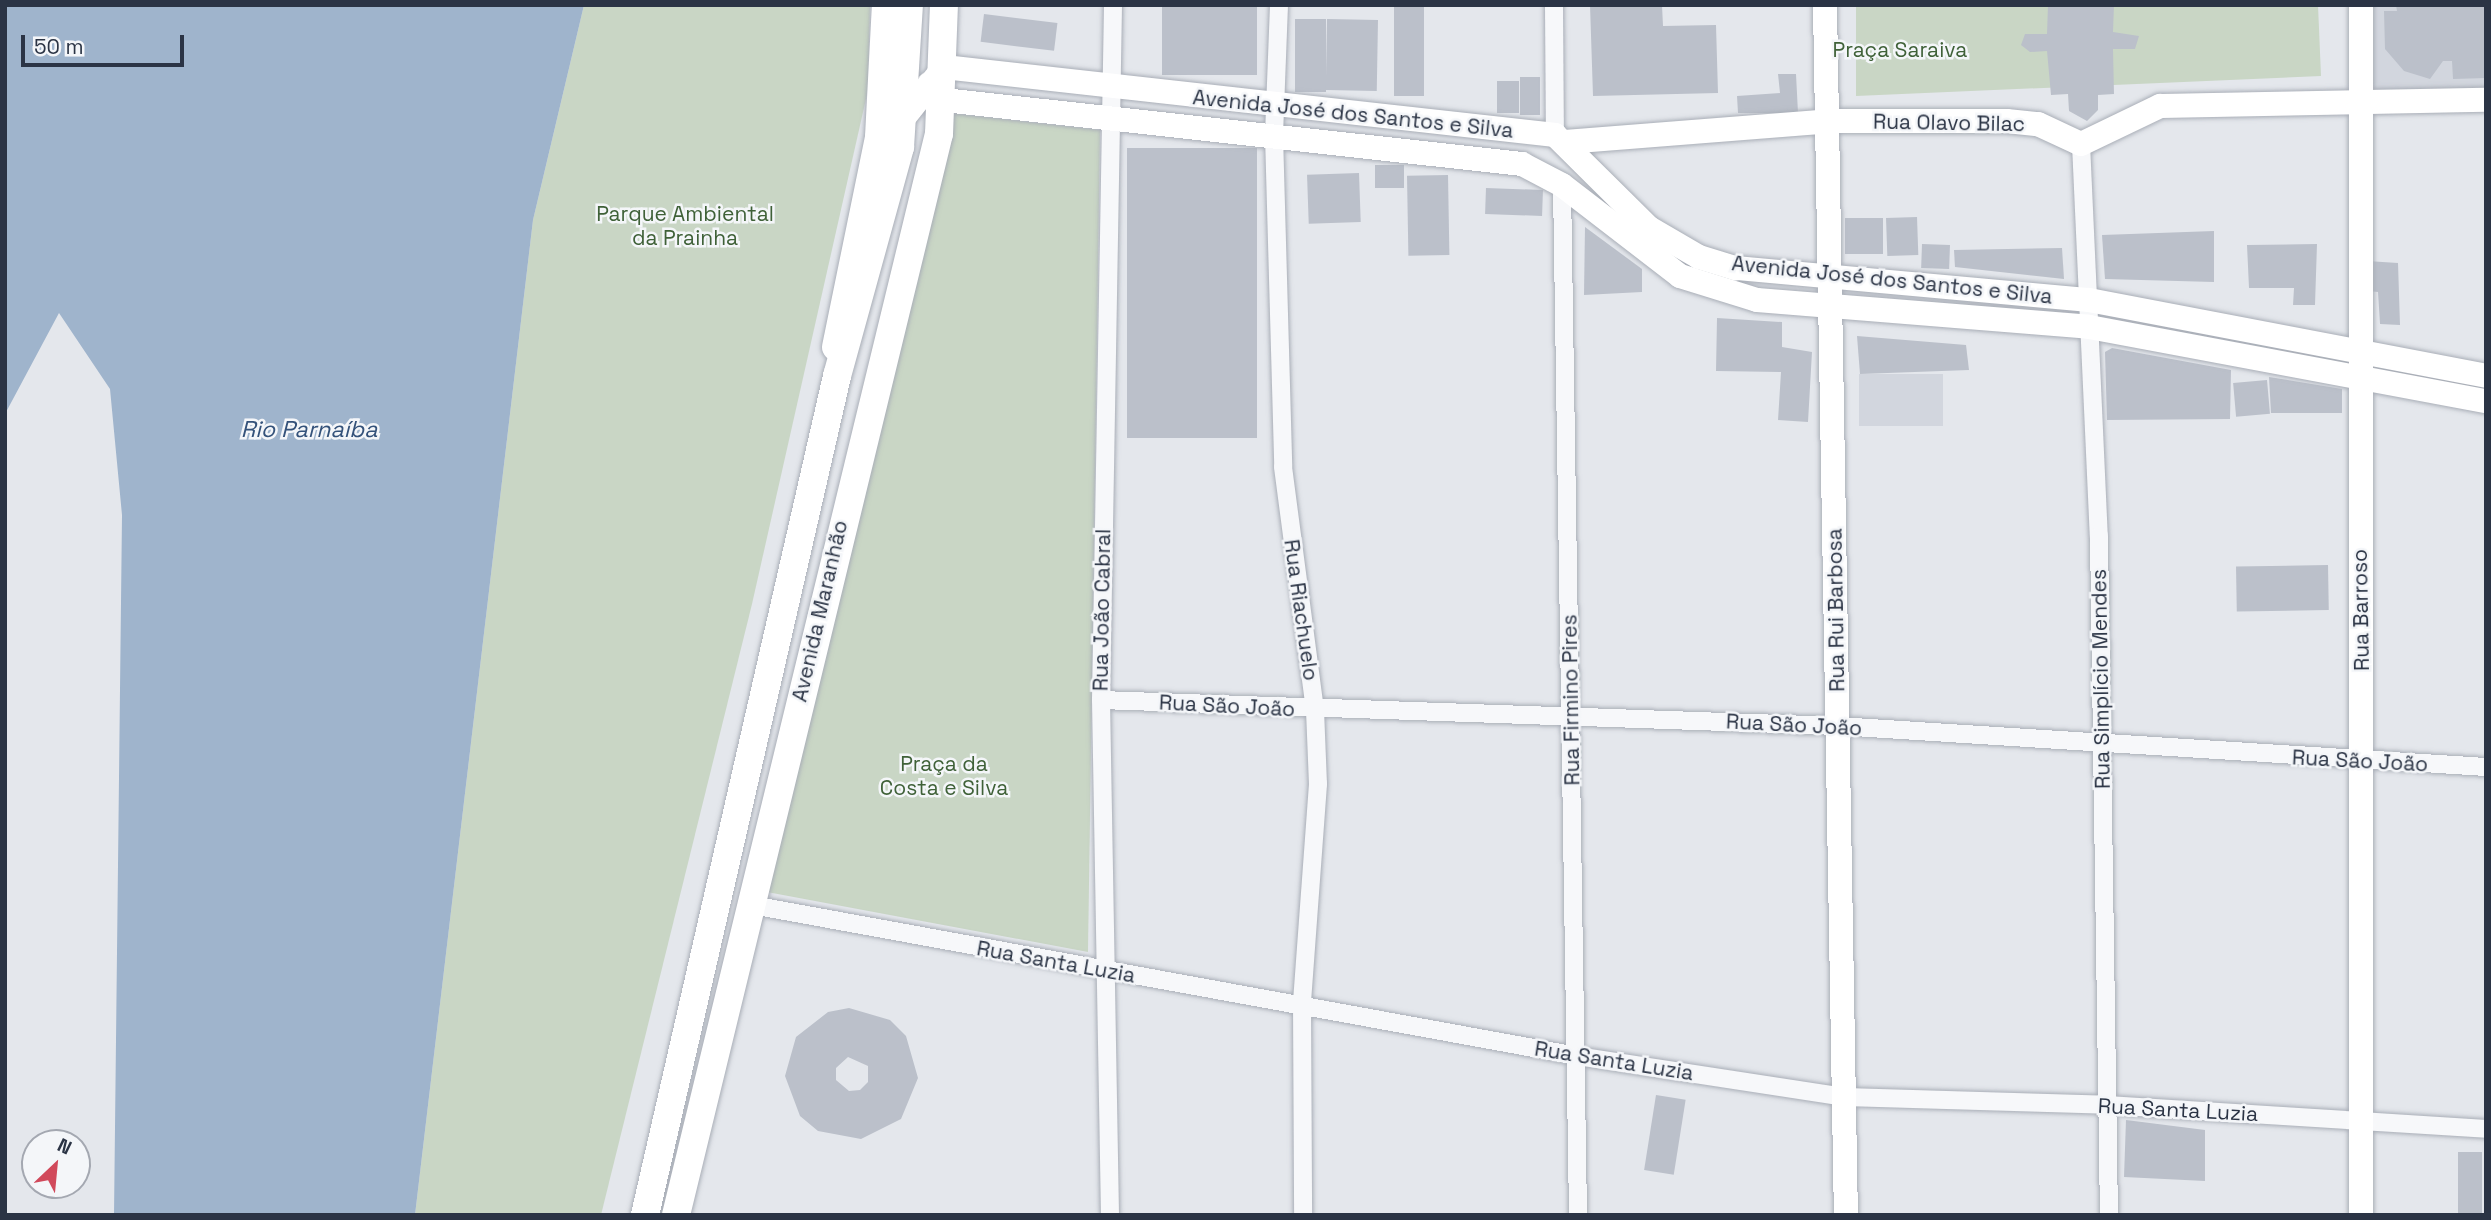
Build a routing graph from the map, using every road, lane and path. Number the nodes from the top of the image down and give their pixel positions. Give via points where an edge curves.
1 (886, 5) edge
2 (909, 5) edge
3 (944, 5) edge
4 (1113, 5) edge
5 (1279, 5) edge
6 (1554, 5) edge
7 (1825, 5) edge
8 (2361, 5) edge
9 (909, 63) junction
10 (939, 84) junction
11 (1113, 87) junction
12 (2486, 100) edge
13 (2358, 105) junction
14 (1278, 108) junction
15 (906, 115) junction
16 (1110, 118) junction
17 (1829, 121) junction
18 (1274, 135) junction
19 (1560, 139) junction
20 (2081, 144) junction
21 (1562, 185) junction
22 (1830, 276) junction
23 (2089, 300) junction
24 (1829, 304) junction
25 (2089, 327) junction
26 (2359, 349) junction
27 (837, 376) junction
28 (2486, 376) edge
29 (2359, 378) junction
30 (2486, 401) edge
31 (1101, 700) junction
32 (1315, 710) junction
33 (1571, 715) junction
34 (1838, 726) junction
35 (2101, 747) junction
36 (2363, 761) junction
37 (2486, 767) edge
38 (752, 905) junction
39 (1110, 972) junction
40 (1302, 1003) junction
41 (1577, 1056) junction
42 (1845, 1097) junction
43 (2107, 1105) junction
44 (2360, 1121) junction
45 (2486, 1129) edge
46 (645, 1215) edge
47 (676, 1215) edge
48 (1110, 1215) edge
49 (1303, 1215) edge
50 (1578, 1215) edge
51 (1846, 1215) edge
52 (2109, 1215) edge
53 (2361, 1215) edge

1 - 27 main road via 879,137 838,310
2 - 9 main road, Avenida Maranhão
3 - 10 main road, Avenida Maranhão
4 - 11 street, Rua João Cabral
5 - 14 street, Rua Riachuelo
6 - 19 street
7 - 17 street, Rua Rui Barbosa
8 - 13 street, Rua Barroso
9 - 10 street
9 - 15 main road, Avenida Maranhão
10 - 11 street, Avenida José dos Santos e Silva
10 - 15 street
10 - 16 street, Avenida José dos Santos e Silva
10 - 38 main road, Avenida Maranhão
11 - 14 street, Avenida José dos Santos e Silva
11 - 16 street, Rua João Cabral
12 - 13 street
13 - 20 street via 2160,106
13 - 26 street, Rua Barroso
14 - 18 street, Rua Riachuelo
14 - 19 street, Avenida José dos Santos e Silva
15 - 27 main road, Avenida Maranhão
16 - 18 street, Avenida José dos Santos e Silva
16 - 31 street, Rua João Cabral
17 - 19 street, Rua Olavo Bilac
17 - 20 street, Rua Olavo Bilac via 2038,124
17 - 22 street, Rua Rui Barbosa
18 - 21 street, Avenida José dos Santos e Silva via 1483,156 1522,164
18 - 32 street, Rua Riachuelo via 1283,467
19 - 22 street, Avenida José dos Santos e Silva via 1649,228 1699,257 1736,268
20 - 23 street, Rua Simplício Mendes
21 - 24 street, Avenida José dos Santos e Silva via 1680,276 1757,300
21 - 33 street, Rua Firmino Pires
22 - 23 street, Avenida José dos Santos e Silva
22 - 24 street, Rua Rui Barbosa
23 - 25 street, Rua Simplício Mendes
23 - 26 street, Avenida José dos Santos e Silva
24 - 25 street, Avenida José dos Santos e Silva
24 - 34 street, Rua Rui Barbosa
25 - 29 street, Avenida José dos Santos e Silva
25 - 35 street, Rua Simplício Mendes
26 - 28 street, Avenida José dos Santos e Silva
26 - 29 street, Rua Barroso
27 - 46 main road, Avenida Maranhão
29 - 30 street, Avenida José dos Santos e Silva
29 - 36 street, Rua Barroso
31 - 32 street, Rua São João
31 - 39 street, Rua João Cabral
32 - 33 street, Rua São João
32 - 40 street, Rua Riachuelo via 1317,829
33 - 34 street, Rua São João
33 - 41 street, Rua Firmino Pires
34 - 35 street, Rua São João
34 - 42 street, Rua Rui Barbosa
35 - 36 street, Rua São João
35 - 43 street, Rua Simplício Mendes
36 - 37 street, Rua São João
36 - 44 street, Rua Barroso
38 - 39 street, Rua Santa Luzia
38 - 47 main road, Avenida Maranhão
39 - 40 street, Rua Santa Luzia
39 - 48 street, Rua João Cabral
40 - 41 street, Rua Santa Luzia
40 - 49 street, Rua Riachuelo
41 - 42 street, Rua Santa Luzia
41 - 50 street, Rua Firmino Pires
42 - 43 street, Rua Santa Luzia
42 - 51 street, Rua Rui Barbosa
43 - 44 street, Rua Santa Luzia
43 - 52 street, Rua Simplício Mendes
44 - 45 street, Rua Santa Luzia
44 - 53 street, Rua Barroso

